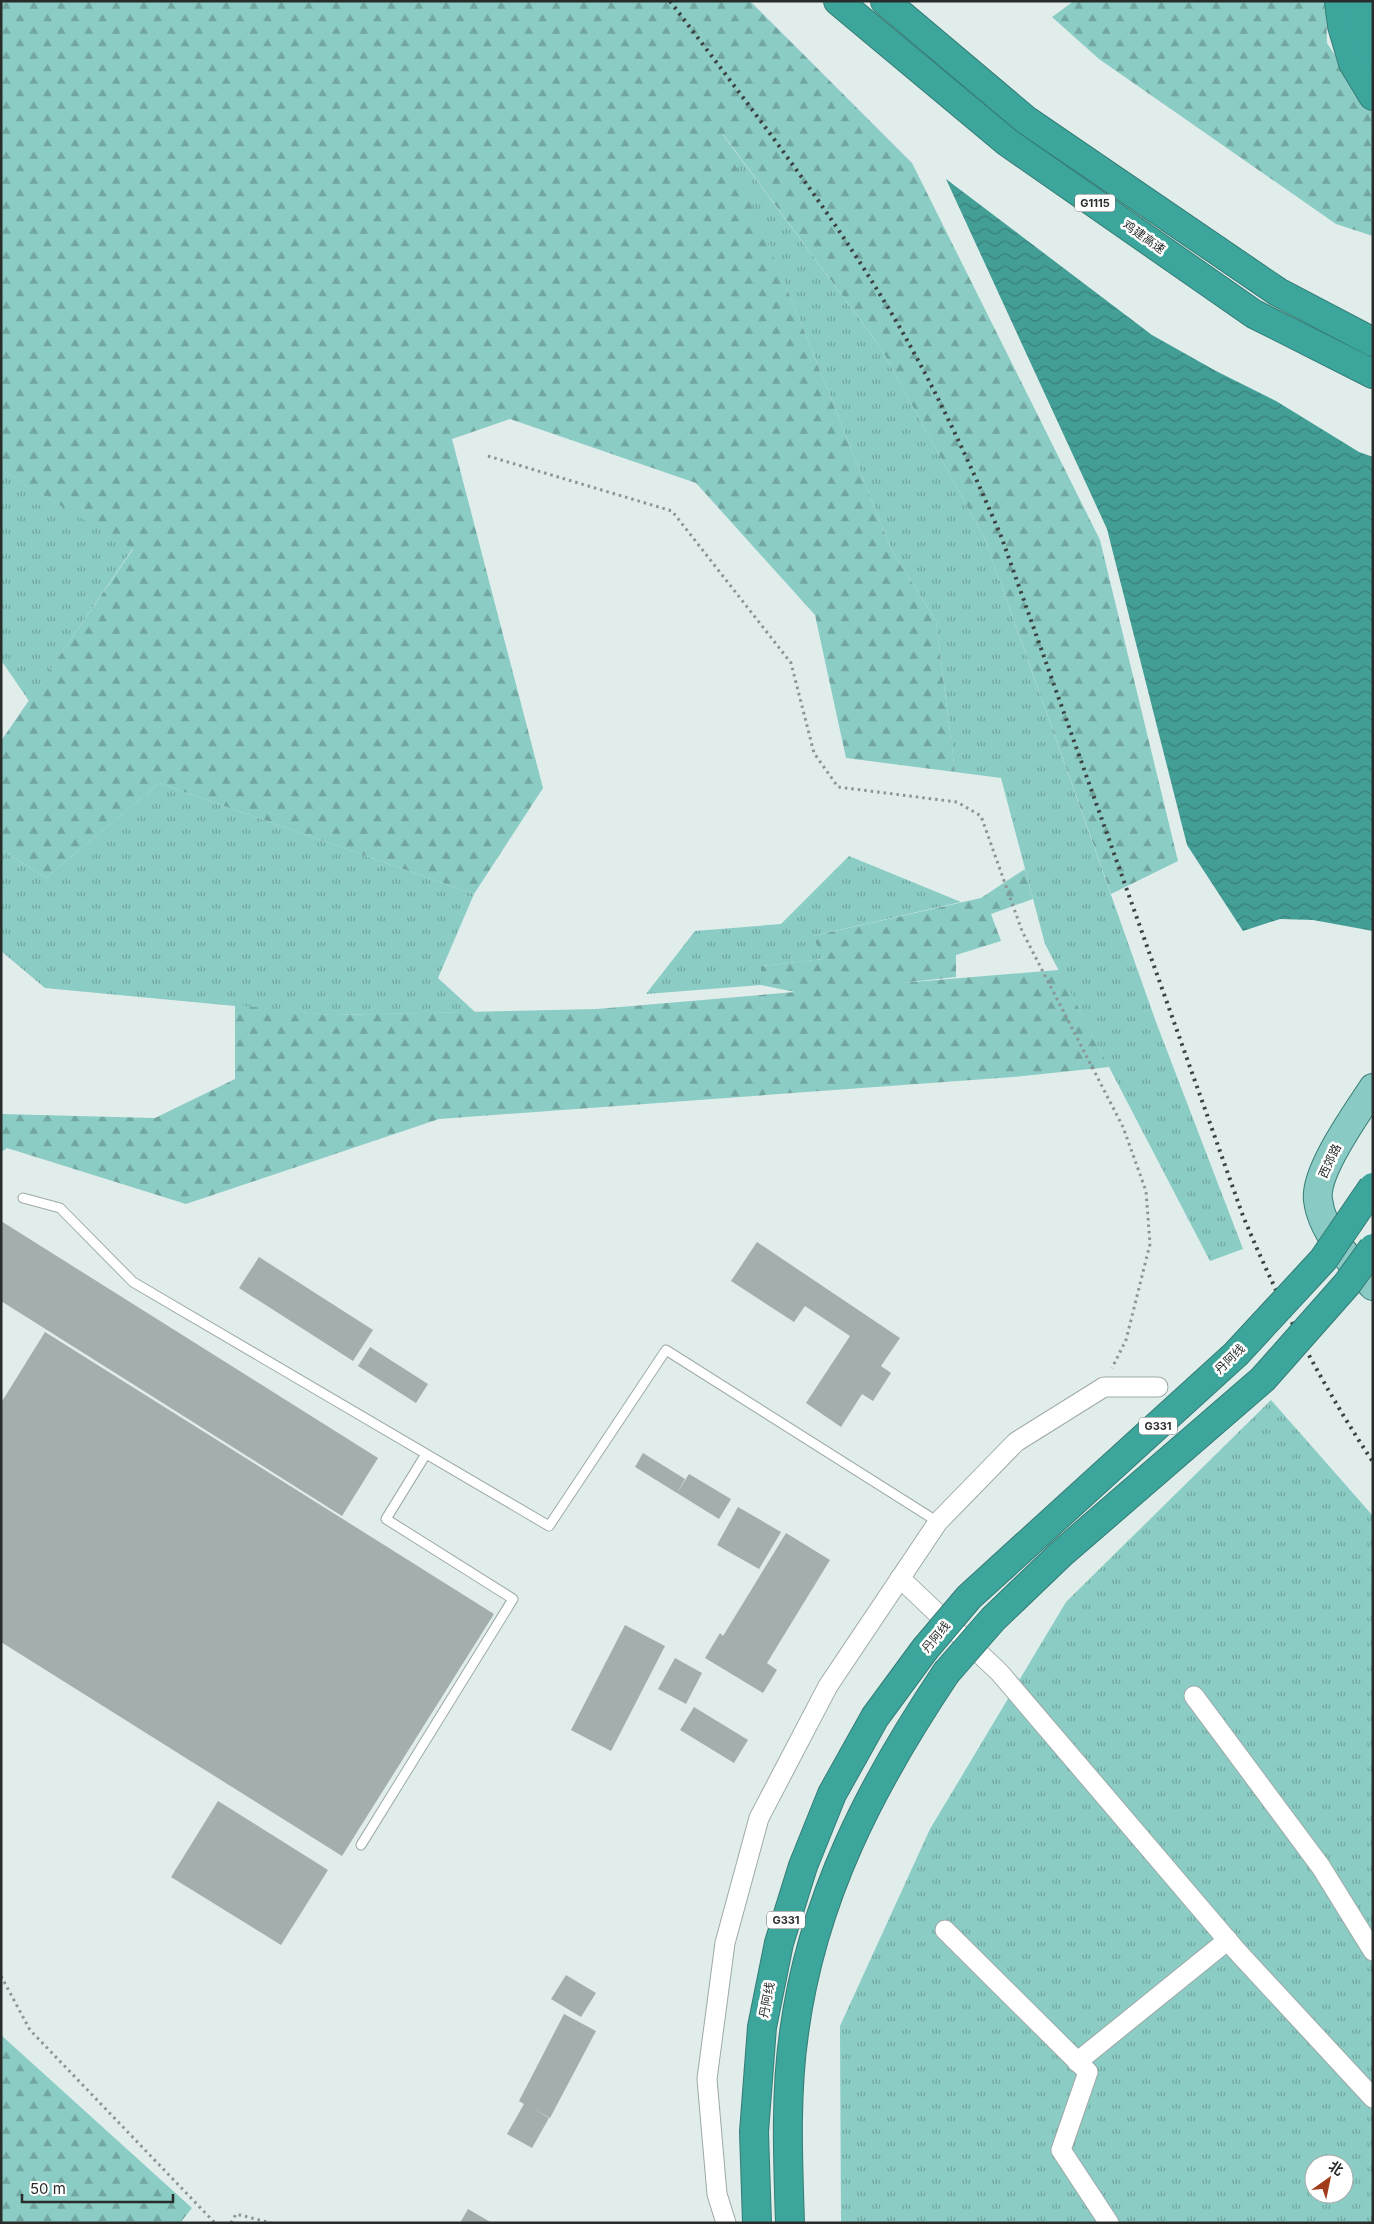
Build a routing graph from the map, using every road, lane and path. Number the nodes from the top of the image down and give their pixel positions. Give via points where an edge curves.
1 (838, 1) edge
2 (885, 1) edge
3 (1339, 1) edge
4 (1359, 1) edge
5 (1373, 52) edge
6 (1373, 96) edge
7 (1373, 342) edge
8 (1373, 374) edge
9 (488, 456) dead end
10 (1373, 1088) edge
11 (1373, 1187) edge
12 (23, 1198) dead end
13 (1373, 1248) edge
14 (1373, 1286) edge
15 (1104, 1387) junction
16 (1158, 1387) dead end
17 (426, 1454) junction
18 (938, 1522) junction
19 (900, 1578) junction
20 (1194, 1696) dead end
21 (361, 1845) dead end
22 (946, 1930) dead end
23 (1228, 1940) junction
24 (1373, 1951) edge
25 (1, 1976) edge
26 (1077, 2062) junction
27 (1373, 2098) edge
28 (215, 2223) edge
29 (231, 2223) edge
30 (271, 2223) edge
31 (726, 2223) edge
32 (757, 2223) edge
33 (790, 2223) edge
34 (1109, 2223) edge

1 - 8 highway, 鸡建高速 / G1115 via 1023,154 1254,314
2 - 7 highway, G1115 via 1026,120 1278,292
3 - 6 highway via 1342,26 1353,62
4 - 5 highway via 1360,20
9 - 15 path via 672,512 791,663 814,753 838,787 957,802 981,816 1022,931 1123,1127 1146,1191 1150,1244 1126,1340
10 - 14 main road, 西郊路 via 1321,1177 1318,1200 1326,1225 1349,1259
11 - 32 highway, 丹阿线 / G331, bridge via 1323,1260 1236,1354 969,1597 925,1649 876,1717 832,1794 803,1866 779,1943 762,2027 754,2132
12 - 17 lane via 60,1208 133,1282
13 - 33 highway, G331, bridge via 1347,1284 1263,1378 1062,1553 993,1620 946,1673 904,1736 864,1808 830,1888 808,1954 794,2034 788,2143
15 - 16 street
15 - 18 street via 1016,1442
17 - 18 lane via 549,1526 666,1350
17 - 21 lane via 386,1519 514,1599
18 - 19 street
19 - 23 street via 1000,1672
19 - 31 street via 828,1686 759,1818 725,1943 708,2079 718,2194
20 - 24 street via 1320,1867
22 - 26 street
23 - 26 street
23 - 27 street
25 - 28 path via 30,2030
26 - 34 street via 1088,2072 1061,2150
29 - 30 path via 236,2214

